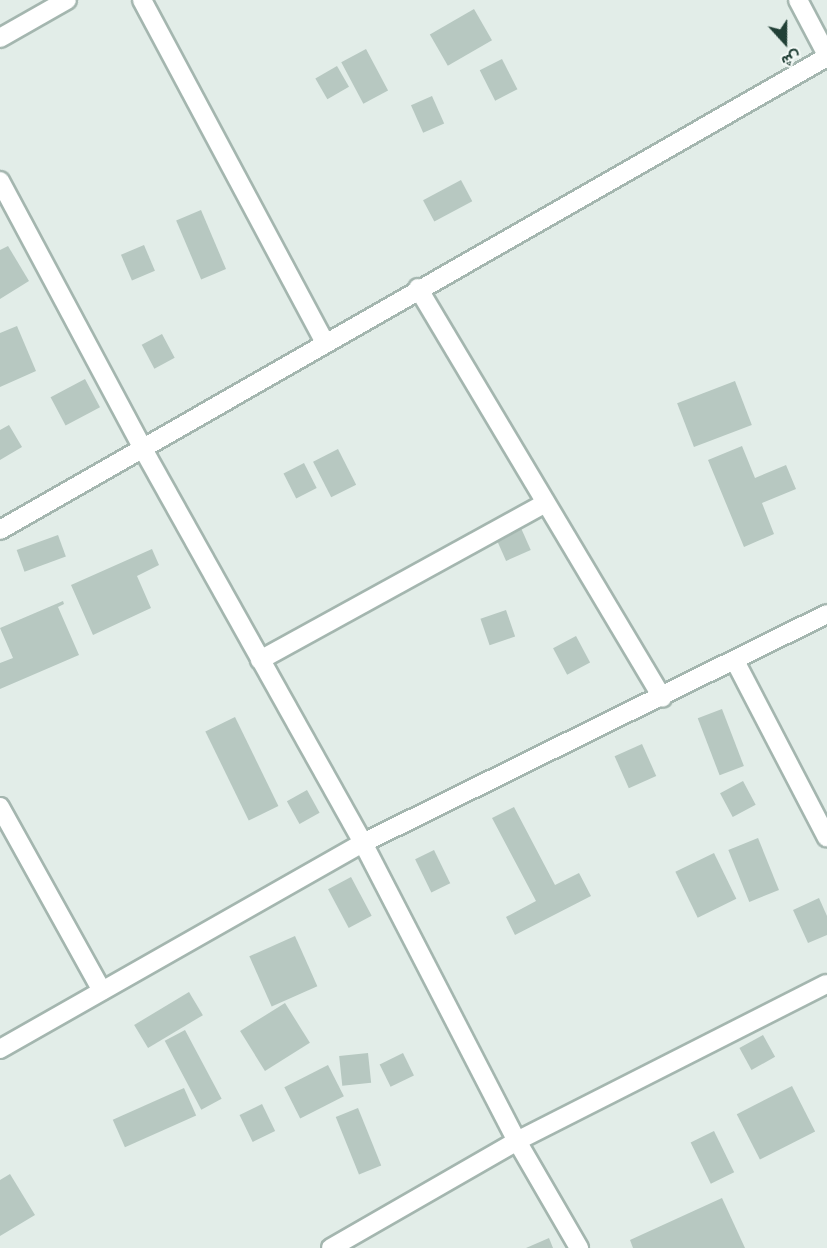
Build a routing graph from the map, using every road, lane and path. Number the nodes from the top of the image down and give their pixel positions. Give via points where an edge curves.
1 (67, 0) edge
2 (142, 0) edge
3 (798, 0) edge
4 (0, 38) edge
5 (827, 56) edge
6 (0, 181) edge
7 (418, 288) junction
8 (325, 343) junction
9 (143, 449) junction
10 (545, 503) junction
11 (0, 530) edge
12 (827, 614) edge
13 (260, 660) junction
14 (735, 661) junction
15 (662, 698) junction
16 (0, 807) edge
17 (827, 838) edge
18 (363, 843) junction
19 (827, 984) edge
20 (102, 991) junction
21 (0, 1049) edge
22 (517, 1141) junction
23 (331, 1248) edge
24 (579, 1248) edge

1 - 4 street
2 - 8 street
3 - 5 street
5 - 7 street
6 - 9 street
7 - 8 street
7 - 10 street
8 - 9 street
9 - 11 street
9 - 13 street
10 - 13 street
10 - 15 street
12 - 14 street
13 - 18 street
14 - 15 street
14 - 17 street
15 - 18 street
16 - 20 street
18 - 20 street
18 - 22 street
19 - 22 street
20 - 21 street
22 - 23 street
22 - 24 street

